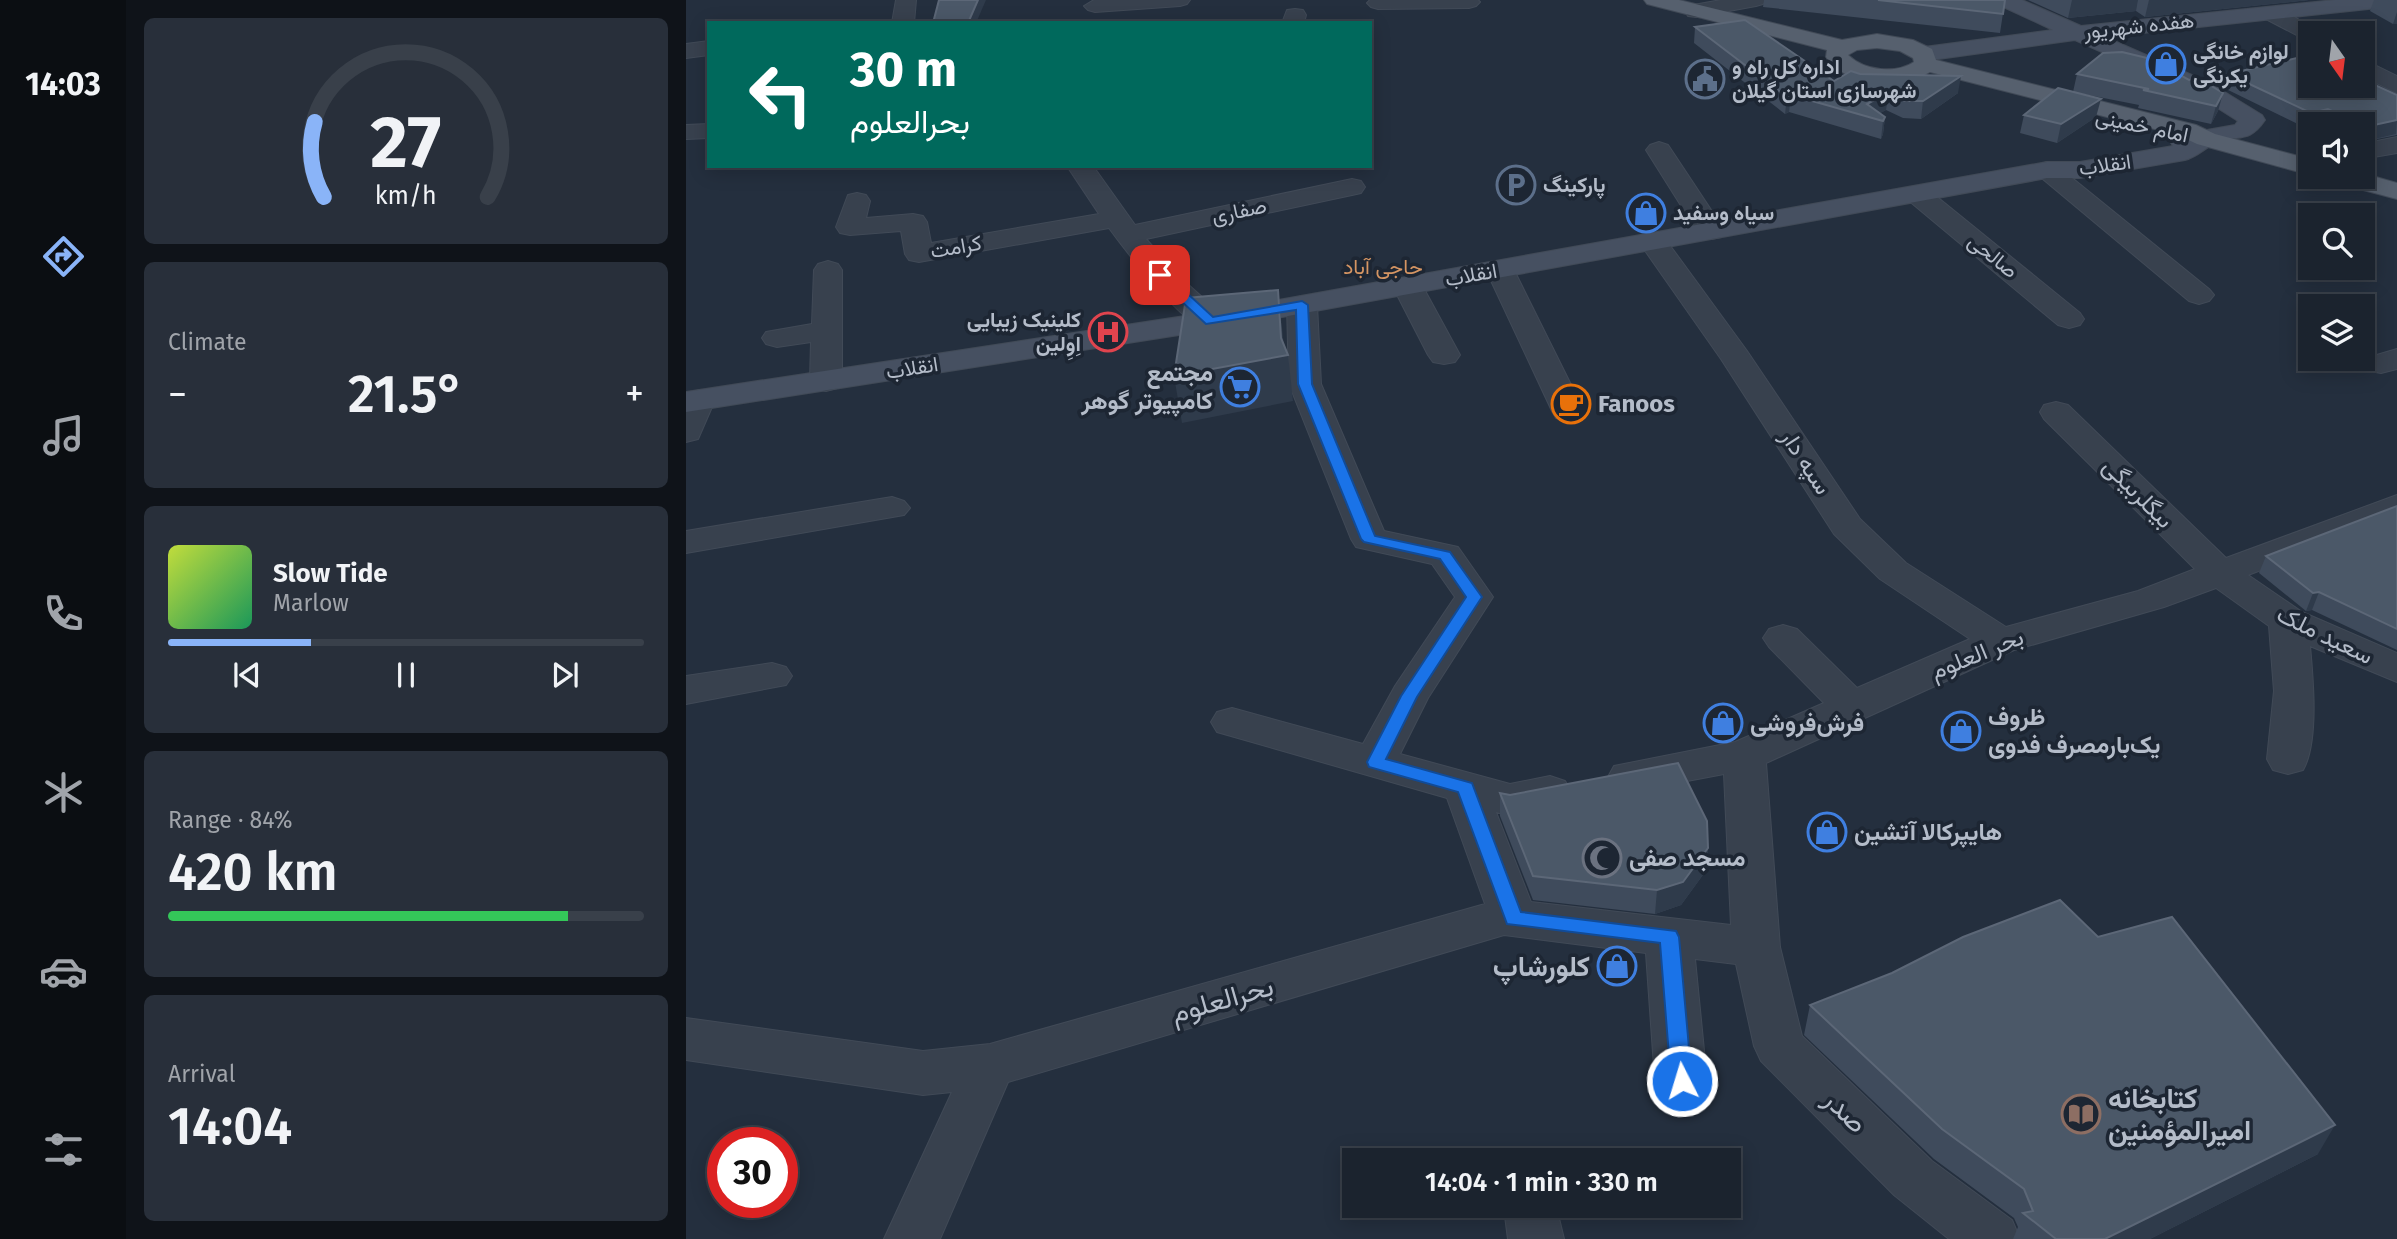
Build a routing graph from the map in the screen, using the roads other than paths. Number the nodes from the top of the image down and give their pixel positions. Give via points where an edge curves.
1 (906, 0) edge
2 (1180, 0) edge
3 (1444, 0) edge
4 (1654, 0) edge
5 (1756, 0) edge
6 (2004, 0) edge
7 (2390, 0) edge
8 (2397, 0) edge
9 (1469, 2) dead end
10 (1378, 3) dead end
11 (1095, 10) edge
12 (1696, 11) junction
13 (2272, 13) junction
14 (903, 21) edge
15 (2048, 28) junction
16 (2298, 28) edge
17 (2077, 33) junction
18 (1842, 47) junction
19 (707, 48) edge
20 (686, 51) edge
21 (1922, 63) junction
22 (707, 66) edge
23 (686, 68) edge
24 (2375, 73) edge
25 (2397, 86) edge
26 (707, 131) edge
27 (686, 132) edge
28 (2206, 139) junction
29 (2397, 145) edge
30 (2375, 149) edge
31 (1659, 150) dead end
32 (2298, 164) edge
33 (1081, 168) edge
34 (2047, 170) junction
35 (2375, 185) edge
36 (1352, 187) dead end
37 (2397, 191) edge
38 (1917, 194) junction
39 (857, 201) dead end
40 (1120, 227) junction
41 (1711, 231) junction
42 (1653, 242) junction
43 (828, 270) dead end
44 (1500, 270) junction
45 (1408, 287) junction
46 (2199, 295) dead end
47 (1302, 305) junction
48 (2068, 319) dead end
49 (1211, 321) junction
50 (826, 331) junction
51 (777, 338) dead end
52 (1444, 355) dead end
53 (826, 381) junction
54 (692, 401) edge
55 (1568, 411) dead end
56 (2056, 412) dead end
57 (686, 432) edge
58 (2397, 506) edge
59 (892, 508) dead end
60 (686, 542) edge
61 (2220, 573) junction
62 (2288, 621) junction
63 (1783, 638) dead end
64 (2000, 641) junction
65 (2397, 669) edge
66 (772, 676) dead end
67 (686, 690) edge
68 (1852, 707) junction
69 (1232, 722) dead end
70 (1744, 755) junction
71 (2288, 759) dead end
72 (1375, 762) junction
73 (1465, 788) junction
74 (1514, 919) junction
75 (1669, 937) junction
76 (1756, 947) junction
77 (686, 1039) edge
78 (990, 1066) junction
79 (1682, 1081) dead end
80 (912, 1239) edge
81 (1992, 1239) edge

1 - 14 street
2 - 11 street
3 - 9 street
3 - 10 street
4 - 12 main road
5 - 12 street
6 - 15 main road
7 - 8 main road, هفده شهریور
7 - 13 main road, هفده شهریور
12 - 18 main road
13 - 16 street
13 - 17 main road, هفده شهریور
15 - 17 main road, هفده شهریور
15 - 21 main road, هفده شهریور
17 - 28 main road, انقلاب via 2202,88 2253,120 2244,131
18 - 21 main road via 1877,41 1905,45
18 - 21 main road via 1837,52 1841,63 1862,71 1891,75
19 - 20 street
21 - 28 main road, امام خمینی via 2172,137
22 - 23 street
24 - 25 street
26 - 27 street
28 - 32 main road, امام خمینی
28 - 34 main road, انقلاب via 2185,152 2080,170
29 - 30 street
31 - 41 street
33 - 40 street
34 - 38 main road, انقلاب
34 - 46 street
35 - 37 main road
36 - 40 street, صفاری
38 - 41 main road, انقلاب
38 - 48 street, صالحی
39 - 40 street, کرامت via 850,227 913,222 919,254
40 - 49 street via 1160,275
41 - 42 main road, انقلاب
42 - 44 main road, انقلاب
42 - 64 street, سپه دار via 1847,526 1893,571
43 - 50 street
44 - 45 main road, انقلاب
44 - 55 street
45 - 47 main road, انقلاب
45 - 52 street
47 - 49 main road, انقلاب
47 - 72 street via 1305,384 1369,539 1445,555 1474,597 1409,696
49 - 53 main road, انقلاب
50 - 51 street
50 - 53 street
53 - 54 main road, انقلاب
54 - 57 street
56 - 61 street, بیگلربیگی
58 - 61 street, بحر العلوم
59 - 60 street
61 - 62 street, سعید ملک
61 - 64 street, بحر العلوم via 2151,599
62 - 65 street, سعید ملک
62 - 71 street via 2294,691
63 - 68 street
64 - 68 street, بحر العلوم
66 - 67 street
68 - 70 street, بحر العلوم
69 - 72 street, بحر العلوم
70 - 73 street, بحر العلوم via 1510,800
70 - 76 street
72 - 73 street, بحر العلوم
73 - 74 street
74 - 75 street, بحرالعلوم
74 - 78 street, بحرالعلوم via 1504,917
75 - 76 street, بحرالعلوم
75 - 79 street
76 - 81 street, صدر via 1779,1045 1913,1178
77 - 78 street, بحرالعلوم via 923,1073
78 - 80 street

